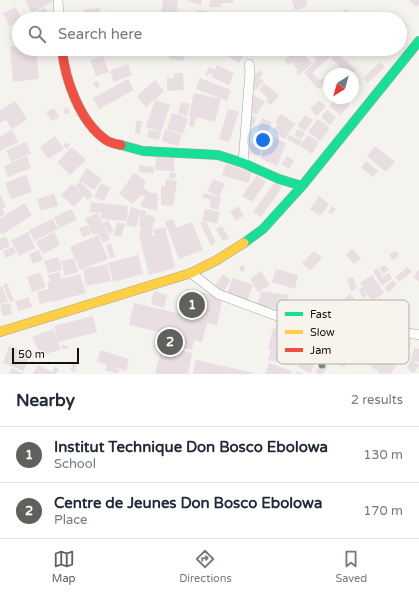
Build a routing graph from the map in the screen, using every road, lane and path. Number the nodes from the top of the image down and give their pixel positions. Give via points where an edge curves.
1 (58, 0) edge
2 (59, 12) edge
3 (419, 41) edge
4 (63, 56) edge
5 (407, 56) edge
6 (407, 56) edge
7 (248, 64) dead end
8 (243, 163) junction
9 (302, 186) junction
10 (191, 273) junction
11 (277, 316) edge
12 (0, 332) edge
13 (409, 334) edge
14 (419, 335) edge

1 - 2 street
3 - 6 main road
4 - 8 main road via 81,111 91,126 107,141 143,151 218,155
5 - 9 main road
7 - 8 street via 250,71
8 - 9 main road
9 - 10 main road via 263,229 242,245
10 - 11 street via 218,294
10 - 12 main road
13 - 14 street

